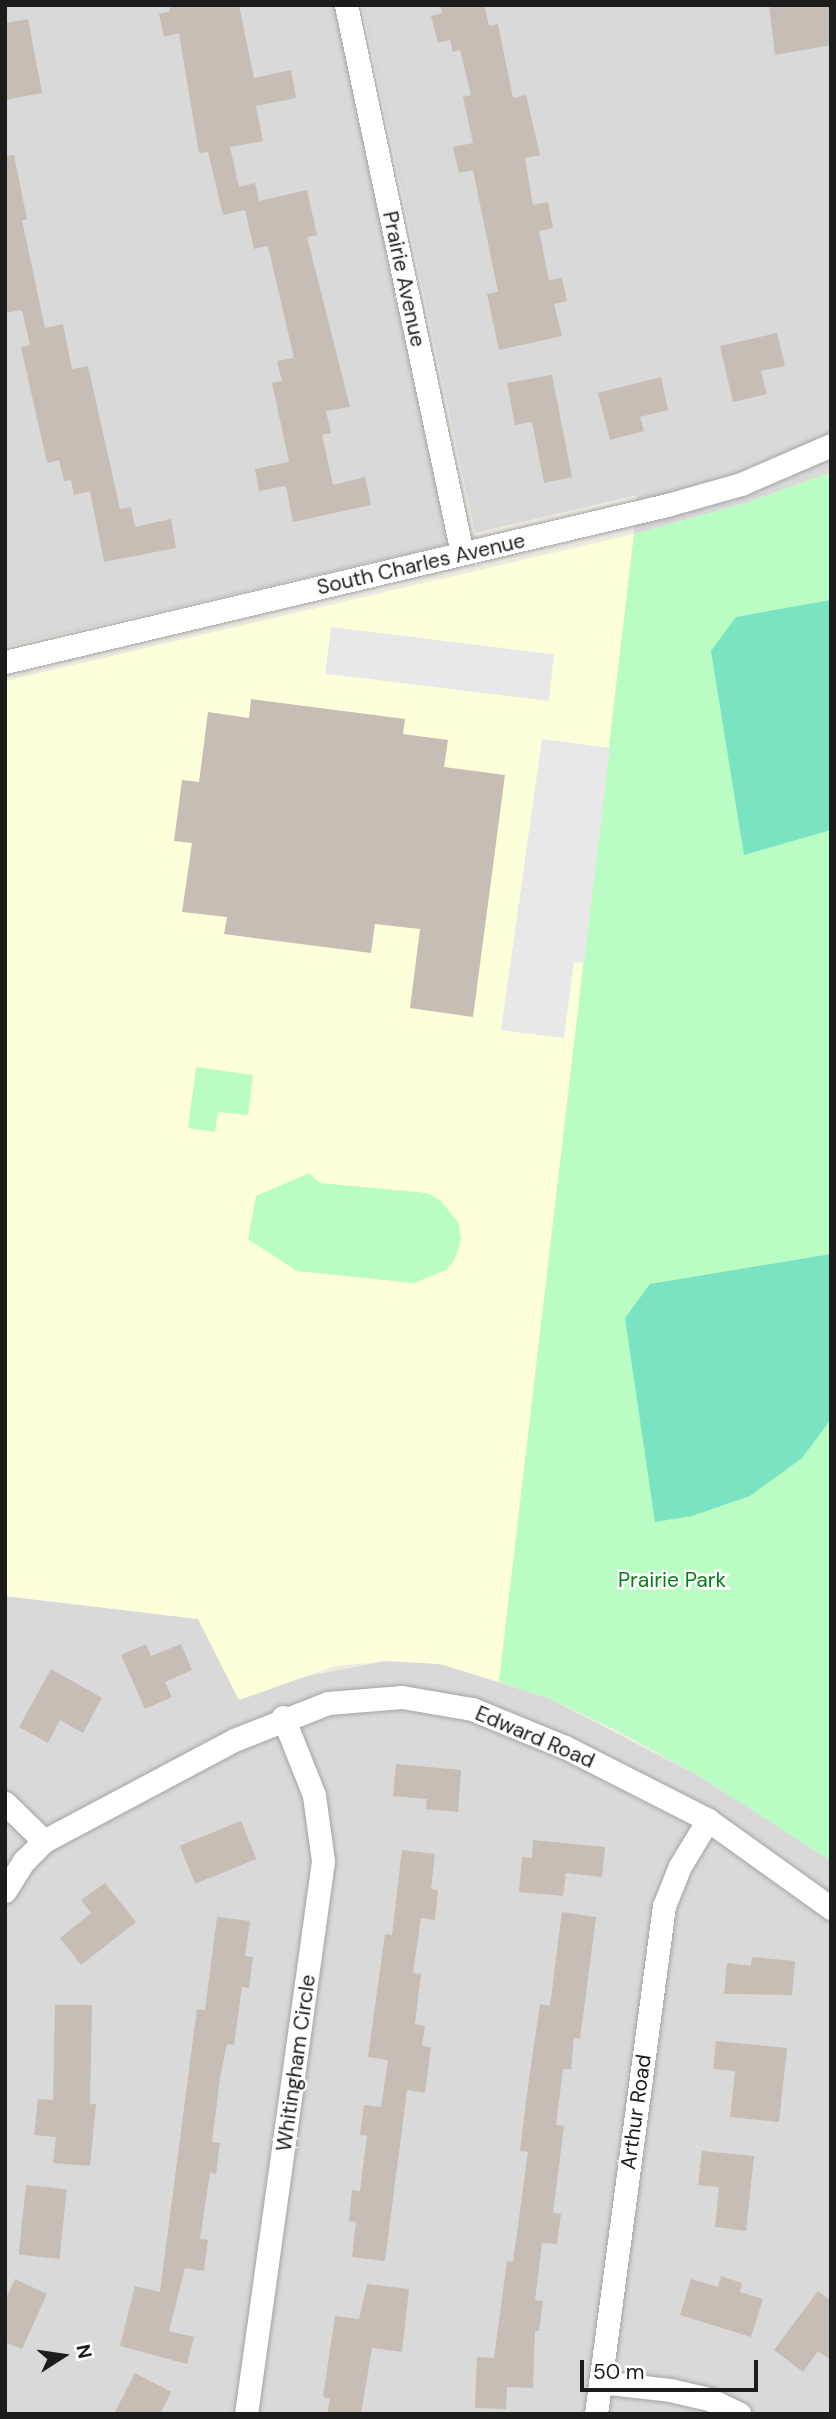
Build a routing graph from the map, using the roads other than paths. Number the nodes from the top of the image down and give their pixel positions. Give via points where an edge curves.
1 (346, 5) edge
2 (831, 444) edge
3 (462, 553) junction
4 (5, 662) edge
5 (283, 1717) junction
6 (5, 1803) edge
7 (708, 1821) junction
8 (44, 1841) junction
9 (5, 1891) edge
10 (831, 1908) edge
11 (600, 2382) junction
12 (246, 2414) edge
13 (596, 2414) edge
14 (740, 2414) edge

1 - 3 street, Prairie Avenue
2 - 3 street, South Charles Avenue via 741,484
3 - 4 street, South Charles Avenue
5 - 7 street, Edward Road via 328,1703 375,1697 436,1700 472,1709 565,1747
5 - 8 street, Edward Road
5 - 12 street, Whitingham Circle via 314,1795 323,1861
6 - 8 street
7 - 10 street, Edward Road
7 - 11 street, Arthur Road via 680,1866 664,1906
8 - 9 street, Edward Road via 23,1861
11 - 13 street, Arthur Road
11 - 14 street via 670,2390 709,2399

